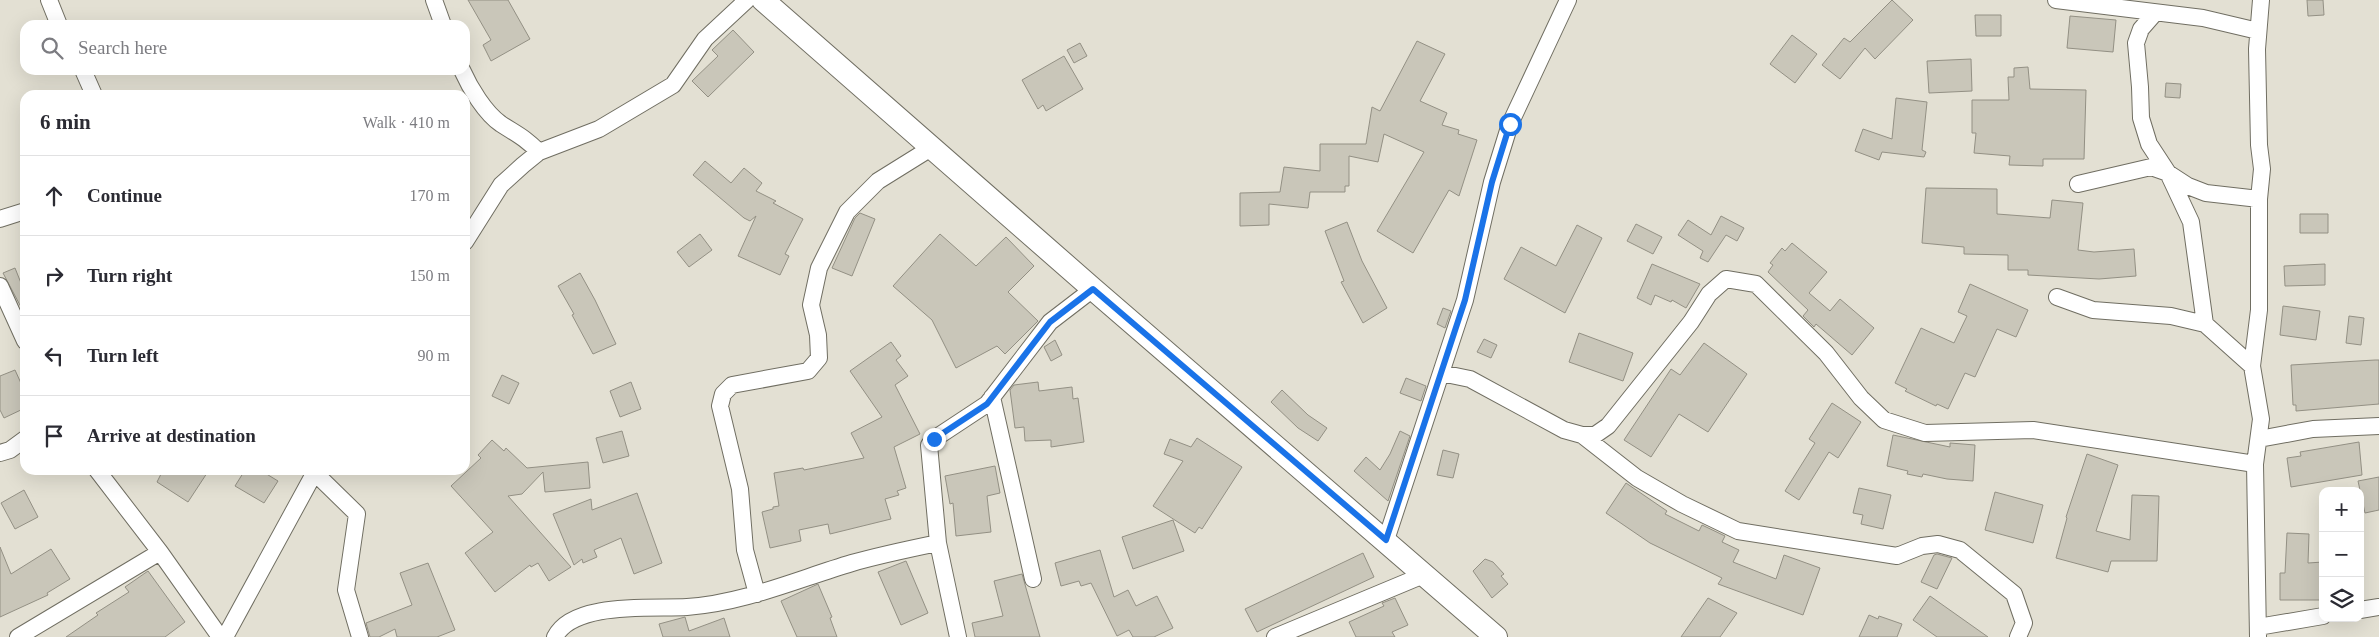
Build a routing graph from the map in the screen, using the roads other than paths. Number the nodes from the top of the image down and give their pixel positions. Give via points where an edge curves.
1 (48, 0) edge
2 (434, 0) edge
3 (747, 0) edge
4 (763, 0) edge
5 (1568, 0) edge
6 (2056, 0) edge
7 (2261, 0) edge
8 (2155, 12) junction
9 (57, 20) edge
10 (441, 20) edge
11 (2258, 30) junction
12 (85, 75) edge
13 (464, 75) edge
14 (92, 90) edge
15 (931, 148) junction
16 (539, 152) junction
17 (2168, 173) junction
18 (2078, 184) dead end
19 (2259, 199) junction
20 (20, 213) edge
21 (0, 219) edge
22 (470, 234) edge
23 (0, 286) edge
24 (1093, 289) junction
25 (2057, 297) dead end
26 (2205, 324) junction
27 (20, 330) edge
28 (2252, 366) junction
29 (1441, 373) junction
30 (992, 397) junction
31 (2379, 426) edge
32 (1582, 436) junction
33 (2259, 440) junction
34 (20, 443) edge
35 (0, 453) edge
36 (2255, 464) junction
37 (101, 475) edge
38 (313, 475) edge
39 (319, 475) edge
40 (1386, 540) junction
41 (938, 542) junction
42 (160, 552) junction
43 (1426, 574) junction
44 (1033, 579) dead end
45 (757, 594) junction
46 (2379, 607) edge
47 (2364, 609) edge
48 (2319, 617) edge
49 (2258, 632) edge
50 (18, 637) edge
51 (220, 637) edge
52 (226, 637) edge
53 (360, 637) edge
54 (555, 637) edge
55 (958, 637) edge
56 (1275, 637) edge
57 (1496, 637) edge
58 (2018, 637) edge

1 - 9 street
2 - 10 street
3 - 16 street via 705,39 673,85 599,129
4 - 15 main road
5 - 29 street via 1510,124 1492,182 1465,300
6 - 8 street
7 - 11 street
8 - 11 street
8 - 17 street via 2141,29 2136,43 2141,118 2149,144
11 - 19 street via 2258,138 2262,169
12 - 14 street
13 - 16 street via 472,91 499,123 524,137
15 - 24 main road
15 - 45 street via 878,181 847,212 819,268 811,305 819,358 808,371 732,385 723,394 720,406 740,489 745,550
16 - 22 street via 501,184
17 - 18 street via 2151,167
17 - 19 street via 2188,186 2206,192
17 - 26 street via 2191,222
19 - 28 street via 2259,310
20 - 21 street
23 - 27 street
24 - 30 street via 1050,322
24 - 40 main road
25 - 26 street via 2093,310 2171,316
26 - 28 street
28 - 33 street via 2261,419
29 - 32 street via 1470,379 1564,430
29 - 40 street
30 - 41 street via 987,404 929,444
30 - 44 street
31 - 33 street via 2314,429
32 - 36 street via 1595,435 1608,426 1686,329 1709,294 1726,279 1756,284 1826,353 1861,398 1884,420 1925,433 2033,430
32 - 58 street via 1637,478 1738,531 1897,556 1922,546 1938,544 1960,550 2014,594 2024,623
33 - 36 street
34 - 35 street
36 - 49 street
37 - 42 street
38 - 52 street
39 - 53 street via 357,514 346,590
40 - 43 main road
41 - 45 street via 854,562
41 - 55 street
42 - 50 street
42 - 51 street
43 - 56 street
43 - 57 main road
45 - 54 street via 689,607 610,609 578,618 559,629
46 - 47 street
48 - 49 street

